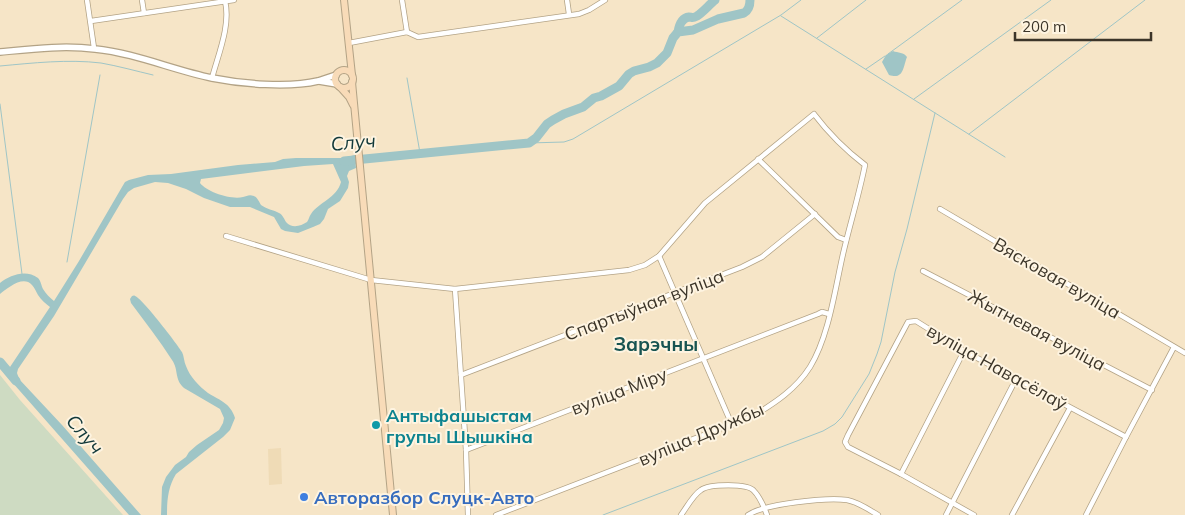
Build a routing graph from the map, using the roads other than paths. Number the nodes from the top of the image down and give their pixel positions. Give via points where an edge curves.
1 (87, 0) edge
2 (142, 0) edge
3 (234, 0) edge
4 (344, 0) edge
5 (402, 0) edge
6 (567, 0) edge
7 (605, 0) edge
8 (225, 1) edge
9 (144, 14) junction
10 (569, 14) junction
11 (90, 21) junction
12 (407, 32) junction
13 (349, 46) junction
14 (94, 48) junction
15 (0, 52) edge
16 (338, 73) junction
17 (212, 78) junction
18 (352, 78) junction
19 (317, 81) junction
20 (338, 85) junction
21 (355, 109) junction
22 (758, 159) junction
23 (940, 209) dead end
24 (816, 214) junction
25 (226, 236) dead end
26 (846, 240) junction
27 (659, 256) junction
28 (923, 271) dead end
29 (371, 280) junction
30 (455, 288) junction
31 (675, 292) junction
32 (829, 314) junction
33 (1174, 347) junction
34 (964, 351) junction
35 (1185, 353) edge
36 (703, 358) junction
37 (461, 375) junction
38 (1016, 379) junction
39 (1152, 390) junction
40 (1070, 408) junction
41 (732, 425) junction
42 (1126, 437) junction
43 (466, 450) junction
44 (901, 474) junction
45 (952, 503) junction
46 (764, 508) junction
47 (393, 515) edge
48 (468, 515) edge
49 (496, 515) edge
50 (681, 515) edge
51 (748, 515) edge
52 (767, 515) edge
53 (878, 515) edge
54 (946, 515) edge
55 (974, 515) edge
56 (1012, 515) edge
57 (1086, 515) edge

1 - 11 street
2 - 9 street
3 - 8 street
4 - 13 main road
5 - 12 street
6 - 10 street
7 - 10 street via 579,14
8 - 9 street
8 - 17 street via 226,21
9 - 11 street
10 - 12 street via 418,37
11 - 14 street
12 - 13 street
13 - 16 main road via 345,64
13 - 18 main road
14 - 15 street
14 - 17 street
16 - 18 main road via 347,71
16 - 19 street
16 - 20 main road via 335,81
17 - 19 street via 253,84
18 - 20 main road via 347,87
18 - 21 main road
19 - 20 street
20 - 21 main road
21 - 29 main road
22 - 24 street
22 - 26 street, вуліца Дружбы via 814,114 837,142 865,165
22 - 27 street via 706,203
23 - 33 street, Вясковая вуліца
24 - 26 street via 838,237
24 - 31 street, Спартыўная вуліца via 762,257
25 - 29 street
26 - 32 street, вуліца Дружбы
27 - 30 street via 629,270
27 - 31 street
28 - 39 street, Жытневая вуліца
29 - 30 street
29 - 47 main road
30 - 37 street
31 - 36 street
31 - 37 street, Спартыўная вуліца
32 - 36 street, вуліца Міру via 822,312
32 - 41 street, вуліца Дружбы via 818,350 799,381 769,407
33 - 35 street, Вясковая вуліца
33 - 39 street
34 - 38 street, вуліца Навасёлаў
34 - 44 street
34 - 44 street, вуліца Навасёлаў via 916,321 908,322 848,435 845,442 848,447
36 - 41 street
36 - 43 street, вуліца Міру
37 - 43 street
38 - 40 street, вуліца Навасёлаў
38 - 45 street
39 - 42 street
40 - 42 street, вуліца Навасёлаў
40 - 56 street
41 - 49 street, вуліца Дружбы
42 - 57 street
43 - 48 street
44 - 45 street
45 - 54 street
45 - 55 street
46 - 50 street via 749,487 718,486 701,490
46 - 51 street
46 - 52 street
46 - 53 street via 834,499 848,500

